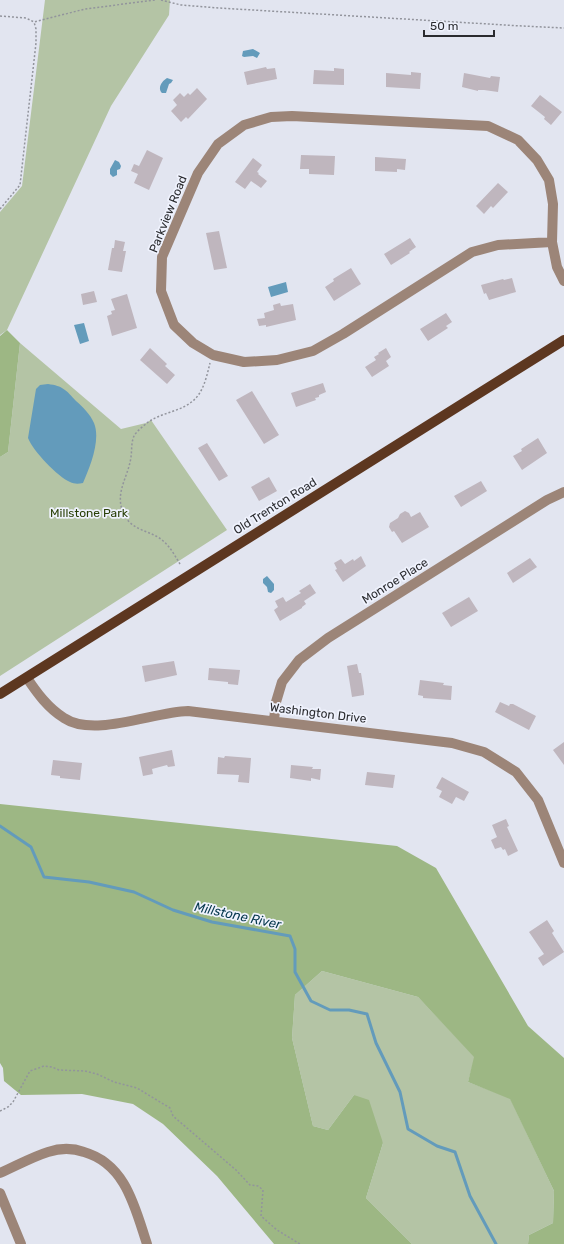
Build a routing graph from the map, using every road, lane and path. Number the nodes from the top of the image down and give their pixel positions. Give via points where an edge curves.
1 (155, 0) edge
2 (161, 0) edge
3 (0, 16) edge
4 (34, 22) junction
5 (564, 28) edge
6 (0, 209) edge
7 (552, 242) junction
8 (564, 281) edge
9 (564, 340) edge
10 (213, 354) junction
11 (564, 492) edge
12 (180, 564) dead end
13 (27, 678) junction
14 (0, 694) edge
15 (274, 720) junction
16 (564, 863) edge
17 (0, 1111) edge
18 (0, 1173) edge
19 (0, 1193) edge
20 (21, 1244) edge
21 (147, 1244) edge
22 (300, 1244) edge

1 - 4 path via 84,9
2 - 5 path via 181,5 219,8
3 - 4 path via 26,18
4 - 6 path via 36,43 20,185
7 - 8 street, Parkview Road via 557,267
7 - 10 street, Parkview Road via 498,245 472,252 313,351 277,360 244,362
7 - 10 street, Parkview Road via 553,204 549,180 537,160 518,140 488,126 292,116 271,117 244,125 218,144 198,174 162,257 161,291 174,325 193,343
9 - 13 main road, Old Trenton Road
10 - 12 path via 204,385 195,399 179,410 163,414 151,421 134,436 131,458 120,496 127,519 135,527 162,539
11 - 15 street, Monroe Place via 540,504 334,634 299,660 282,682
13 - 14 main road, Old Trenton Road
13 - 15 street, Washington Drive via 52,709 66,720 86,726 104,726 174,711
15 - 16 street, Washington Drive via 452,742 484,752 516,772 538,800
17 - 22 path via 13,1102 30,1071 44,1066 59,1070 84,1071 137,1088 170,1108 173,1116 250,1185 258,1186 262,1190 261,1216 277,1230
18 - 21 street via 48,1152 65,1149 93,1154 107,1162 119,1176 127,1190
19 - 20 street

